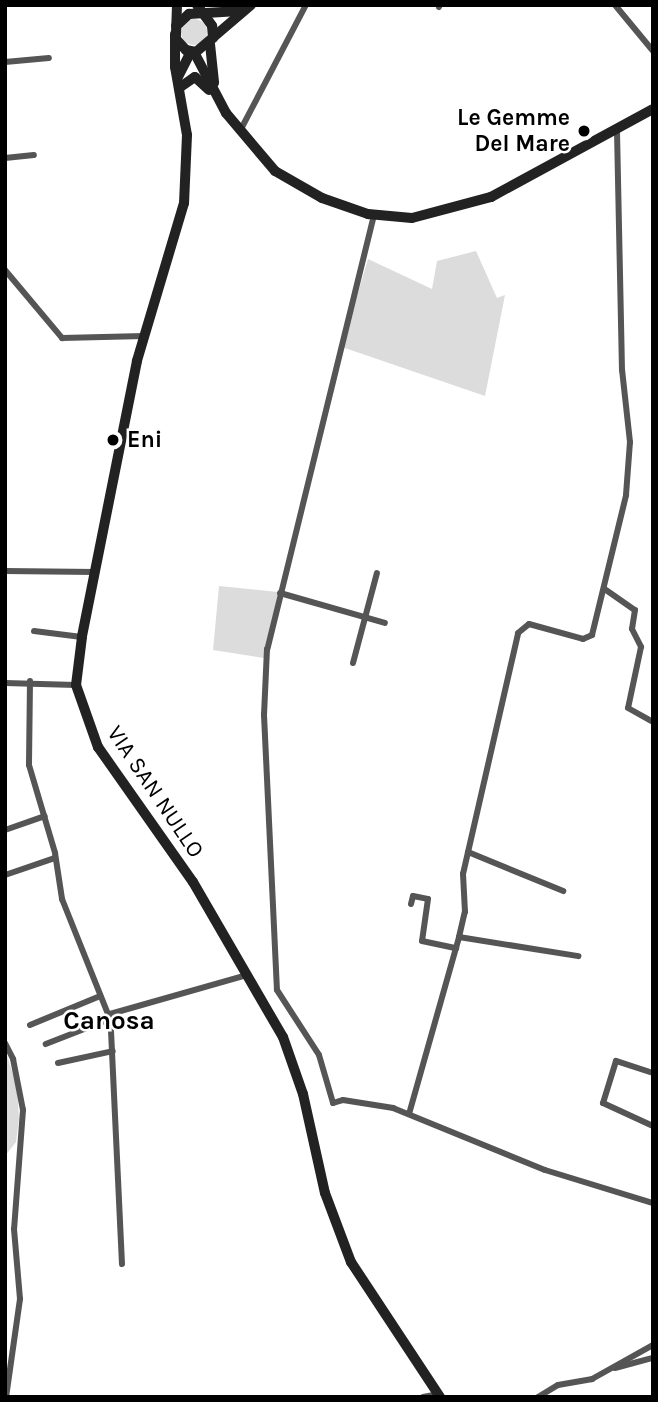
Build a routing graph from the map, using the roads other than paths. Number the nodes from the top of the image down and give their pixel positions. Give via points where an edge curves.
1 (177, 5) edge
2 (197, 5) edge
3 (306, 5) edge
4 (615, 5) edge
5 (250, 6) edge
6 (204, 16) junction
7 (175, 32) junction
8 (212, 41) junction
9 (653, 51) edge
10 (192, 52) junction
11 (49, 58) dead end
12 (5, 62) edge
13 (178, 83) junction
14 (217, 93) junction
15 (653, 109) edge
16 (226, 113) junction
17 (617, 130) junction
18 (239, 132) junction
19 (34, 155) dead end
20 (5, 158) edge
21 (374, 215) junction
22 (5, 271) edge
23 (144, 336) junction
24 (5, 571) edge
25 (95, 572) junction
26 (377, 573) dead end
27 (606, 590) junction
28 (280, 593) junction
29 (365, 617) junction
30 (385, 622) dead end
31 (34, 631) dead end
32 (82, 637) junction
33 (353, 663) dead end
34 (30, 681) junction
35 (5, 683) edge
36 (76, 685) junction
37 (653, 722) edge
38 (45, 816) junction
39 (5, 830) edge
40 (468, 852) junction
41 (55, 858) junction
42 (5, 875) edge
43 (563, 891) dead end
44 (411, 904) dead end
45 (459, 937) junction
46 (456, 948) junction
47 (578, 956) dead end
48 (247, 975) junction
49 (100, 996) junction
50 (110, 1019) junction
51 (30, 1025) dead end
52 (5, 1043) edge
53 (46, 1044) dead end
54 (113, 1051) junction
55 (58, 1063) dead end
56 (653, 1073) edge
57 (409, 1114) junction
58 (653, 1126) edge
59 (653, 1203) edge
60 (122, 1264) dead end
61 (653, 1345) edge
62 (653, 1358) edge
63 (613, 1368) junction
64 (439, 1395) edge
65 (6, 1397) edge
66 (423, 1397) edge
67 (538, 1397) edge

1 - 7 street, VIA SAN NULLO
2 - 6 street
3 - 18 street via 260,100
4 - 9 street
5 - 6 street
5 - 8 street
6 - 7 street via 188,14
6 - 8 street via 212,26
7 - 10 street via 182,48
7 - 13 street, VIA SAN NULLO
8 - 10 street
8 - 14 street
10 - 13 street
10 - 14 street
11 - 12 street
13 - 16 street via 191,78 202,81
13 - 23 street, VIA SAN NULLO via 187,135 184,203
14 - 16 street
15 - 17 street
16 - 18 street
17 - 21 street via 491,197 412,218
17 - 27 street via 622,370 631,464
18 - 21 street via 275,171 297,186
19 - 20 street
21 - 28 street
22 - 23 street via 62,338
23 - 25 street, VIA SAN NULLO
24 - 25 street
25 - 32 street, VIA SAN NULLO
26 - 29 street
27 - 37 street via 635,610 632,628 641,647 628,708
27 - 40 street via 588,638 529,624 519,628
28 - 29 street
28 - 57 street via 267,649 264,694 274,980 319,1055 333,1103 343,1100
29 - 30 street
29 - 33 street
31 - 32 street
32 - 36 street, VIA SAN NULLO
34 - 35 street
34 - 36 street
34 - 38 street via 29,765
36 - 48 street, VIA SAN NULLO via 97,747 193,882
38 - 39 street
38 - 41 street
40 - 43 street
40 - 45 street
41 - 42 street
41 - 49 street via 62,899
44 - 46 street via 413,896 428,899 422,941
45 - 46 street
45 - 47 street
46 - 57 street
48 - 50 street via 113,1010
48 - 64 street, VIA SAN NULLO via 293,1059 325,1193 351,1262
49 - 50 street
49 - 51 street
50 - 53 street
50 - 54 street
52 - 65 street via 13,1059 23,1110 14,1238 20,1299
54 - 55 street
54 - 60 street
56 - 58 street via 616,1061 603,1103
57 - 59 street via 545,1170
61 - 63 street
62 - 63 street
63 - 67 street via 592,1379 558,1385
64 - 66 street

